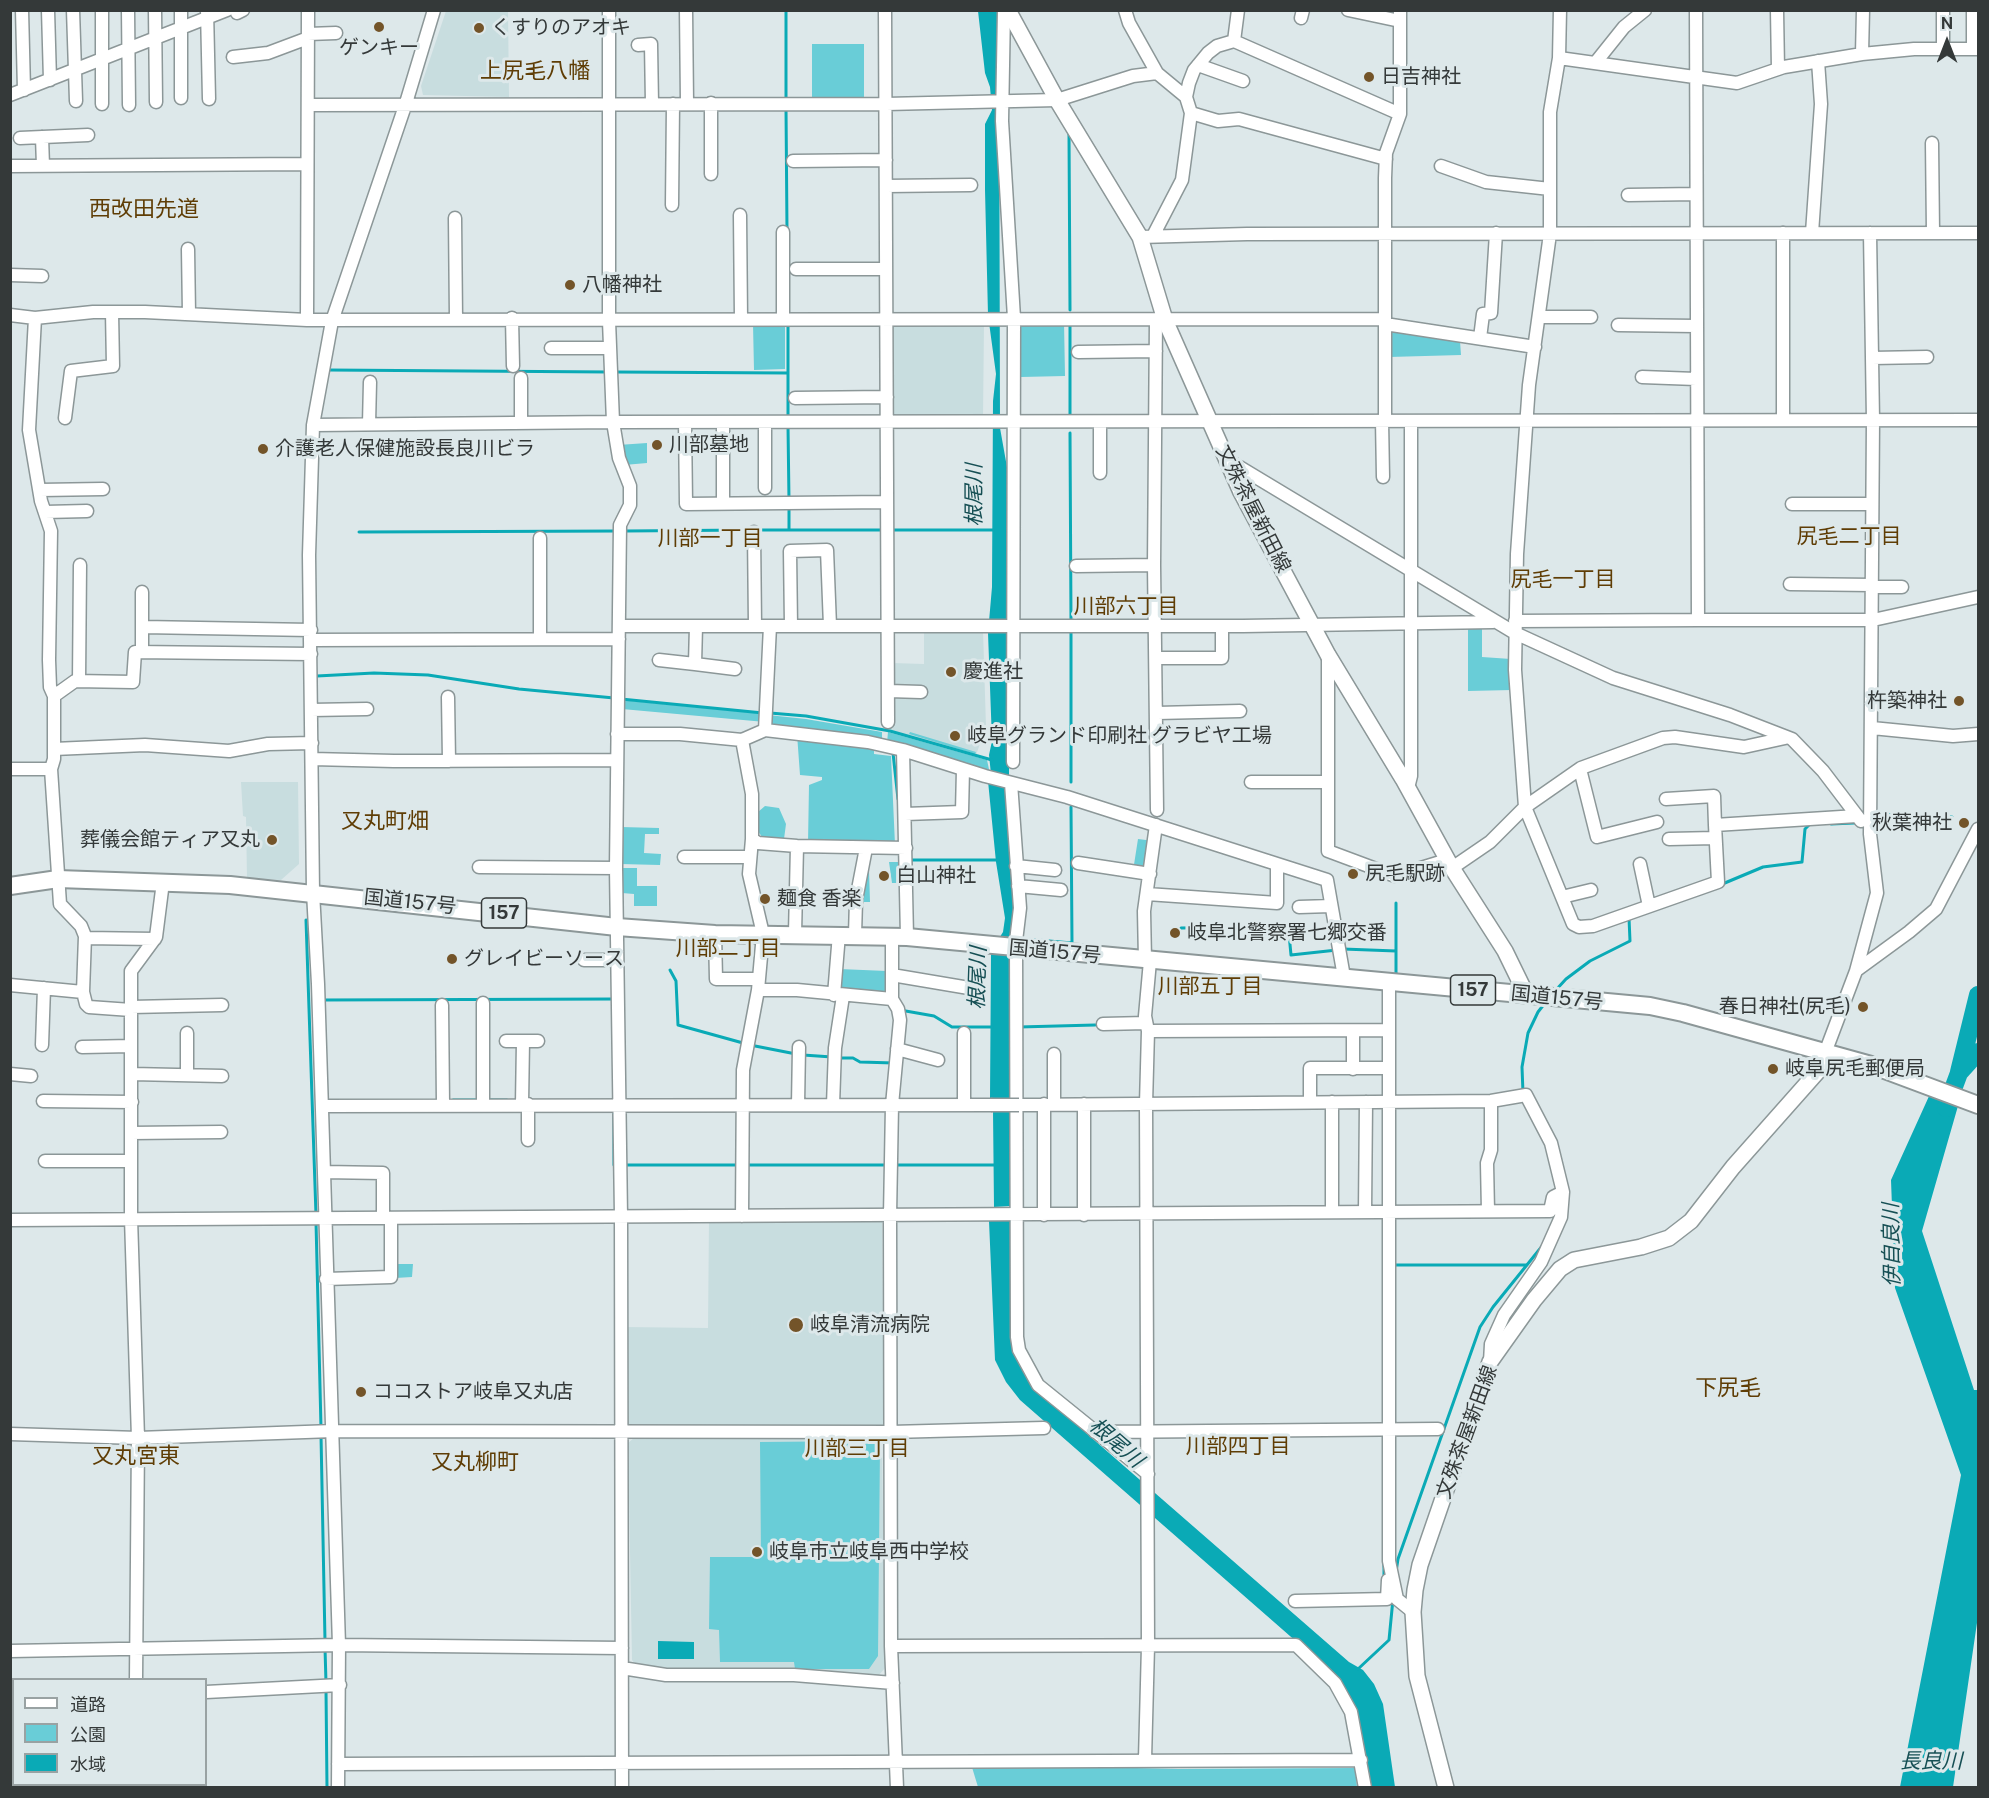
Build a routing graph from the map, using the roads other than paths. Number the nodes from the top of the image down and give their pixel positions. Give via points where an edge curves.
1 (21, 10) edge
2 (48, 10) edge
3 (74, 10) edge
4 (102, 10) edge
5 (128, 10) edge
6 (155, 10) edge
7 (181, 10) edge
8 (308, 10) edge
9 (434, 10) edge
10 (609, 10) edge
11 (686, 10) edge
12 (885, 10) edge
13 (1006, 10) edge
14 (1125, 10) edge
15 (1238, 10) edge
16 (1348, 10) edge
17 (1560, 10) edge
18 (1645, 10) edge
19 (1696, 10) edge
20 (1777, 10) edge
21 (1863, 10) edge
22 (1943, 10) edge
23 (1974, 10) edge
24 (235, 11) edge
25 (208, 14) edge
26 (1400, 16) edge
27 (181, 27) junction
28 (336, 33) dead end
29 (308, 36) junction
30 (155, 39) junction
31 (1234, 41) junction
32 (638, 45) dead end
33 (128, 49) junction
34 (1943, 49) junction
35 (1976, 49) edge
36 (1862, 54) junction
37 (233, 57) dead end
38 (1559, 58) junction
39 (102, 59) junction
40 (1818, 61) junction
41 (1596, 62) junction
42 (1198, 65) junction
43 (1778, 69) junction
44 (75, 70) junction
45 (1157, 73) junction
46 (1697, 78) junction
47 (50, 80) junction
48 (1243, 81) dead end
49 (24, 90) junction
50 (10, 95) edge
51 (1186, 97) junction
52 (181, 98) dead end
53 (209, 99) dead end
54 (996, 100) junction
55 (1057, 100) junction
56 (76, 101) dead end
57 (156, 102) dead end
58 (406, 103) junction
59 (687, 103) junction
60 (711, 103) junction
61 (102, 104) dead end
62 (608, 104) junction
63 (652, 104) junction
64 (673, 104) junction
65 (886, 104) junction
66 (129, 105) dead end
67 (308, 105) junction
68 (1191, 113) junction
69 (1400, 114) junction
70 (88, 135) dead end
71 (42, 137) junction
72 (20, 138) dead end
73 (1932, 143) dead end
74 (1386, 159) junction
75 (886, 160) junction
76 (793, 161) dead end
77 (307, 164) junction
78 (10, 166) edge
79 (43, 166) junction
80 (1441, 166) dead end
81 (711, 174) dead end
82 (971, 185) dead end
83 (886, 186) junction
84 (1550, 189) junction
85 (1696, 194) junction
86 (1629, 195) dead end
87 (672, 205) dead end
88 (740, 214) dead end
89 (455, 218) dead end
90 (783, 232) dead end
91 (1496, 233) junction
92 (1784, 233) junction
93 (1812, 233) junction
94 (1869, 233) junction
95 (1933, 233) junction
96 (1978, 233) edge
97 (1550, 234) junction
98 (1696, 234) junction
99 (1385, 235) junction
100 (1147, 236) junction
101 (188, 249) dead end
102 (796, 269) dead end
103 (886, 269) junction
104 (10, 275) edge
105 (42, 276) dead end
106 (112, 312) junction
107 (189, 314) junction
108 (10, 315) edge
109 (1539, 317) junction
110 (35, 318) junction
111 (512, 318) junction
112 (1592, 318) dead end
113 (456, 319) junction
114 (741, 319) junction
115 (783, 319) junction
116 (1009, 319) junction
117 (1161, 319) junction
118 (307, 320) junction
119 (886, 320) junction
120 (332, 321) junction
121 (609, 321) junction
122 (1385, 321) junction
123 (1618, 325) dead end
124 (1696, 326) junction
125 (1480, 338) junction
126 (1535, 347) junction
127 (551, 348) dead end
128 (609, 348) junction
129 (1156, 351) junction
130 (1078, 352) dead end
131 (1927, 357) dead end
132 (1872, 358) junction
133 (513, 366) dead end
134 (1642, 377) dead end
135 (521, 378) dead end
136 (1696, 379) junction
137 (370, 382) dead end
138 (795, 398) dead end
139 (887, 398) junction
140 (65, 418) dead end
141 (1696, 419) junction
142 (1783, 419) junction
143 (1156, 420) junction
144 (1384, 420) junction
145 (1527, 420) junction
146 (1873, 420) junction
147 (1978, 420) edge
148 (1209, 421) junction
149 (613, 422) junction
150 (685, 422) junction
151 (723, 422) junction
152 (765, 422) junction
153 (887, 422) junction
154 (1100, 422) junction
155 (1411, 422) junction
156 (521, 423) junction
157 (1008, 423) junction
158 (369, 424) junction
159 (313, 425) junction
160 (1226, 459) junction
161 (1100, 473) dead end
162 (1383, 477) dead end
163 (765, 488) dead end
164 (103, 489) dead end
165 (40, 490) junction
166 (887, 502) junction
167 (723, 503) junction
168 (1792, 504) dead end
169 (1872, 504) junction
170 (87, 511) dead end
171 (45, 512) junction
172 (754, 532) dead end
173 (540, 538) dead end
174 (80, 565) dead end
175 (1076, 566) dead end
176 (1154, 566) junction
177 (1412, 572) junction
178 (1790, 584) dead end
179 (1872, 586) junction
180 (1902, 587) dead end
181 (142, 592) dead end
182 (1978, 597) edge
183 (1698, 620) junction
184 (1873, 620) junction
185 (1493, 622) junction
186 (1410, 623) junction
187 (1312, 624) junction
188 (620, 626) junction
189 (696, 626) junction
190 (755, 626) junction
191 (770, 626) junction
192 (791, 626) junction
193 (830, 626) junction
194 (888, 626) junction
195 (1013, 626) junction
196 (1156, 626) junction
197 (1222, 626) junction
198 (143, 627) junction
199 (1515, 627) junction
200 (311, 635) junction
201 (540, 638) junction
202 (619, 639) junction
203 (142, 652) junction
204 (311, 654) junction
205 (1328, 655) junction
206 (1156, 658) junction
207 (659, 660) dead end
208 (695, 664) junction
209 (735, 669) dead end
210 (79, 681) junction
211 (889, 691) junction
212 (921, 692) dead end
213 (54, 696) junction
214 (448, 696) dead end
215 (367, 709) dead end
216 (311, 710) junction
217 (1240, 711) dead end
218 (1157, 713) junction
219 (888, 722) dead end
220 (1872, 728) junction
221 (765, 730) junction
222 (617, 734) junction
223 (1978, 734) edge
224 (1785, 738) junction
225 (742, 740) junction
226 (312, 743) junction
227 (54, 749) junction
228 (903, 750) junction
229 (312, 759) junction
230 (617, 760) junction
231 (449, 761) junction
232 (1013, 762) dead end
233 (51, 769) junction
234 (963, 769) junction
235 (1580, 769) junction
236 (10, 770) edge
237 (1251, 782) dead end
238 (1328, 782) junction
239 (1011, 783) junction
240 (1408, 788) junction
241 (1666, 799) dead end
242 (1525, 807) junction
243 (1157, 810) dead end
244 (904, 814) junction
245 (1857, 816) junction
246 (1657, 822) dead end
247 (1156, 825) junction
248 (1715, 825) junction
249 (1978, 829) edge
250 (1870, 834) junction
251 (1716, 838) junction
252 (752, 839) junction
253 (1669, 839) dead end
254 (796, 846) junction
255 (867, 848) junction
256 (906, 848) junction
257 (684, 857) dead end
258 (749, 857) junction
259 (1077, 863) dead end
260 (1450, 864) junction
261 (1640, 864) dead end
262 (1276, 865) junction
263 (1016, 866) junction
264 (479, 867) dead end
265 (616, 868) junction
266 (1055, 870) dead end
267 (1150, 874) junction
268 (58, 879) junction
269 (163, 882) junction
270 (10, 886) edge
271 (1018, 886) junction
272 (1061, 890) dead end
273 (1591, 890) dead end
274 (313, 892) junction
275 (1147, 894) junction
276 (1562, 897) junction
277 (1331, 906) junction
278 (1649, 906) junction
279 (1299, 907) dead end
280 (617, 927) junction
281 (716, 934) junction
282 (763, 934) junction
283 (795, 934) junction
284 (847, 934) junction
285 (899, 937) junction
286 (85, 938) junction
287 (155, 939) junction
288 (1008, 947) junction
289 (584, 960) dead end
290 (616, 960) junction
291 (1147, 960) junction
292 (1856, 971) junction
293 (892, 975) junction
294 (1344, 977) junction
295 (1392, 983) junction
296 (10, 985) edge
297 (758, 985) junction
298 (44, 988) junction
299 (969, 988) dead end
300 (83, 992) junction
301 (1526, 994) junction
302 (838, 996) junction
303 (892, 999) junction
304 (483, 1003) dead end
305 (222, 1005) dead end
306 (442, 1005) dead end
307 (131, 1009) junction
308 (1103, 1023) dead end
309 (1147, 1027) junction
310 (1388, 1030) junction
311 (1353, 1031) junction
312 (187, 1033) dead end
313 (964, 1033) dead end
314 (506, 1041) dead end
315 (523, 1041) junction
316 (538, 1041) dead end
317 (42, 1046) dead end
318 (131, 1046) junction
319 (82, 1047) dead end
320 (800, 1047) dead end
321 (897, 1049) junction
322 (1054, 1054) dead end
323 (1830, 1054) junction
324 (938, 1060) dead end
325 (1389, 1068) junction
326 (1353, 1069) junction
327 (10, 1074) edge
328 (132, 1074) junction
329 (187, 1075) junction
330 (31, 1076) dead end
331 (222, 1076) dead end
332 (43, 1101) dead end
333 (1491, 1101) junction
334 (132, 1102) junction
335 (1310, 1102) junction
336 (1332, 1102) junction
337 (1366, 1102) junction
338 (1389, 1102) junction
339 (443, 1104) junction
340 (483, 1104) junction
341 (525, 1104) junction
342 (1049, 1104) junction
343 (1084, 1104) junction
344 (1146, 1104) junction
345 (742, 1105) junction
346 (798, 1105) junction
347 (833, 1105) junction
348 (892, 1105) junction
349 (1978, 1105) edge
350 (322, 1106) junction
351 (620, 1106) junction
352 (964, 1106) junction
353 (221, 1132) dead end
354 (131, 1133) junction
355 (528, 1140) dead end
356 (45, 1161) dead end
357 (131, 1161) junction
358 (324, 1173) junction
359 (1563, 1192) junction
360 (1389, 1211) junction
361 (1488, 1211) junction
362 (1332, 1212) junction
363 (1365, 1212) junction
364 (1148, 1214) junction
365 (1015, 1215) junction
366 (1044, 1215) junction
367 (1084, 1215) junction
368 (621, 1216) junction
369 (742, 1216) junction
370 (890, 1216) junction
371 (326, 1217) junction
372 (387, 1217) junction
373 (131, 1218) junction
374 (10, 1220) edge
375 (326, 1279) junction
376 (1490, 1362) junction
377 (1044, 1428) dead end
378 (1390, 1429) junction
379 (1438, 1429) dead end
380 (333, 1431) junction
381 (1149, 1431) junction
382 (620, 1432) junction
383 (891, 1432) junction
384 (1095, 1432) junction
385 (10, 1434) edge
386 (138, 1438) junction
387 (1148, 1477) junction
388 (1389, 1561) junction
389 (1295, 1601) dead end
390 (1413, 1612) junction
391 (339, 1645) junction
392 (891, 1646) junction
393 (1148, 1646) junction
394 (622, 1648) junction
395 (137, 1650) junction
396 (10, 1651) edge
397 (622, 1668) junction
398 (136, 1678) edge
399 (893, 1683) junction
400 (340, 1685) junction
401 (207, 1692) edge
402 (1144, 1760) junction
403 (1361, 1760) junction
404 (338, 1764) junction
405 (897, 1764) junction
406 (622, 1765) junction
407 (338, 1788) edge
408 (622, 1788) edge
409 (897, 1788) edge
410 (1365, 1788) edge
411 (1446, 1788) edge

1 - 49 street
2 - 47 street
3 - 44 street
4 - 39 street
5 - 33 street
6 - 30 street
7 - 27 street
8 - 29 street
9 - 58 street
10 - 62 street
11 - 59 street
12 - 65 street
13 - 54 street
13 - 55 main road, 文殊茶屋新田線
14 - 45 street
15 - 31 street
16 - 26 street
17 - 38 street
18 - 41 street via 1624,27
19 - 46 street
20 - 43 street
21 - 36 street
22 - 34 street
23 - 35 street
24 - 25 street
25 - 27 street
25 - 53 street
26 - 69 street
27 - 30 street
27 - 52 street
28 - 29 street
29 - 37 street via 268,53
29 - 67 street
30 - 33 street
30 - 57 street
31 - 42 street via 1217,46
31 - 69 street
32 - 63 street via 651,44
33 - 39 street
33 - 66 street
34 - 35 street
34 - 36 street
36 - 40 street
38 - 41 street
38 - 84 street via 1550,112
39 - 44 street
39 - 61 street
40 - 43 street
40 - 93 street via 1821,104
41 - 46 street
42 - 48 street
42 - 51 street
43 - 46 street via 1737,83
44 - 47 street
44 - 56 street
45 - 51 street
45 - 55 street via 1133,76
46 - 85 street
47 - 49 street
49 - 50 street
51 - 68 street
54 - 55 street
54 - 65 street
54 - 116 street
55 - 100 main road, 文殊茶屋新田線
58 - 62 street
58 - 67 street
58 - 120 street
59 - 60 street
59 - 64 street
60 - 65 street
60 - 81 street
62 - 63 street
62 - 121 street
63 - 64 street
64 - 87 street
65 - 75 street
67 - 77 street
68 - 74 street via 1218,121 1239,119
68 - 100 street via 1182,180
69 - 74 street
70 - 71 street
71 - 72 street
71 - 79 street
73 - 95 street
74 - 99 street
75 - 76 street
75 - 83 street
77 - 79 street
77 - 118 street
78 - 79 street
80 - 84 street via 1486,182
82 - 83 street
83 - 103 street
84 - 97 street
85 - 86 street
85 - 98 street
88 - 114 street
89 - 113 street
90 - 115 street
91 - 97 street
91 - 99 street
91 - 125 street via 1491,314 1483,314
92 - 93 street
92 - 98 street
92 - 142 street
93 - 94 street
94 - 95 street
94 - 132 street
95 - 96 street
97 - 98 street
97 - 109 street
98 - 124 street
99 - 100 street
99 - 122 street
100 - 117 main road, 文殊茶屋新田線
101 - 107 street
102 - 103 street
103 - 119 street
104 - 105 street
106 - 107 street
106 - 110 street
106 - 140 street via 113,366 70,371
107 - 118 street
108 - 110 street
109 - 112 street
109 - 126 street
110 - 165 street via 29,430
111 - 113 street
111 - 121 street
111 - 133 street
113 - 120 street
114 - 115 street
114 - 121 street
115 - 119 street
116 - 117 street
116 - 119 street
116 - 157 street
117 - 122 street
117 - 129 street
117 - 148 main road, 文殊茶屋新田線
118 - 120 street
119 - 139 street
120 - 159 street
121 - 128 street
122 - 125 street
122 - 144 street
123 - 124 street
124 - 136 street
125 - 126 street
126 - 145 street
127 - 128 street
128 - 149 street
129 - 130 street
129 - 143 street
131 - 132 street
132 - 146 street
134 - 136 street
135 - 156 street
136 - 141 street
137 - 158 street
138 - 139 street
139 - 153 street
141 - 142 street
141 - 145 street
141 - 183 street
142 - 146 street
143 - 148 street
143 - 154 street
143 - 176 street
144 - 148 street
144 - 155 street
144 - 162 street
145 - 155 street
145 - 199 street
146 - 147 street
146 - 169 street
148 - 160 main road, 文殊茶屋新田線
149 - 150 street
149 - 156 street
149 - 188 street via 619,458 630,486 630,505 620,525
150 - 151 street
150 - 167 street via 686,504
151 - 152 street
151 - 167 street
152 - 153 street
152 - 163 street
153 - 157 street
153 - 166 street
154 - 157 street
154 - 161 street
155 - 177 street
156 - 158 street
157 - 195 street
158 - 159 street
159 - 200 street
160 - 177 street
160 - 187 main road, 文殊茶屋新田線
164 - 165 street
165 - 171 street
166 - 167 street
166 - 194 street
168 - 169 street
169 - 179 street
170 - 171 street
171 - 213 street via 51,531 49,660
172 - 190 street
173 - 201 street
174 - 210 street
175 - 176 street
176 - 196 street
177 - 185 street
177 - 186 street
178 - 179 street
179 - 180 street
179 - 184 street
181 - 198 street
182 - 184 street
183 - 184 street
183 - 199 street
184 - 220 street
185 - 186 street
185 - 199 street
186 - 187 street
186 - 240 street
187 - 197 street
187 - 205 main road, 文殊茶屋新田線
188 - 189 street
188 - 202 street
189 - 190 street
189 - 208 street
190 - 191 street
191 - 192 street
191 - 221 street
192 - 193 street
192 - 193 street via 790,551 827,550
193 - 194 street
194 - 195 street
194 - 211 street
195 - 196 street
195 - 232 street
196 - 197 street
196 - 206 street
197 - 206 street via 1222,658
198 - 200 street
198 - 203 street
199 - 224 street via 1613,678 1730,715
199 - 242 street
200 - 201 street
200 - 204 street
201 - 202 street
202 - 222 street
203 - 204 street
203 - 210 street via 133,653 133,682
204 - 216 street
205 - 238 street
205 - 240 main road, 文殊茶屋新田線
206 - 218 street
207 - 208 street
208 - 209 street
210 - 213 street
211 - 212 street
211 - 219 street
213 - 227 street
214 - 231 street
215 - 216 street
216 - 226 street
217 - 218 street
218 - 243 street
220 - 223 street via 1953,736
220 - 250 street
221 - 225 street
221 - 228 street via 841,737
222 - 225 street
222 - 230 street
224 - 235 street via 1744,747 1663,738
224 - 245 street via 1792,739 1823,771
225 - 252 street via 752,794
226 - 227 street via 268,744 229,751 146,745
226 - 229 street
227 - 233 street
228 - 234 street
228 - 244 street
229 - 231 street
229 - 274 street
230 - 231 street
230 - 265 street
233 - 236 street
233 - 268 street
234 - 239 street
234 - 244 street via 962,812
235 - 242 street
235 - 246 street via 1597,837
237 - 238 street
238 - 260 street via 1328,851 1395,876
239 - 247 street
239 - 263 street
240 - 260 main road, 文殊茶屋新田線
241 - 248 street via 1714,796
242 - 260 street via 1490,842
242 - 276 street
244 - 256 street
245 - 248 street
245 - 250 street
247 - 262 street
247 - 267 street
248 - 251 street
249 - 292 street via 1936,909
250 - 292 street via 1877,893
251 - 253 street
251 - 278 street via 1718,882
252 - 254 street via 758,843
252 - 258 street
254 - 255 street
254 - 283 street
255 - 256 street
255 - 284 street
256 - 285 street
257 - 258 street
258 - 282 street via 751,887
259 - 267 street
260 - 301 main road, 文殊茶屋新田線 via 1505,951
261 - 278 street
262 - 275 street via 1276,903
262 - 277 street via 1327,880
263 - 266 street
263 - 271 street
264 - 265 street
265 - 280 street
267 - 275 street
268 - 269 highway, 国道157号 / 157
268 - 270 highway, 国道157号 / 157
268 - 286 street via 60,904 81,926
269 - 274 highway, 国道157号 / 157
269 - 287 street
271 - 272 street
271 - 288 street via 1020,918
273 - 276 street
274 - 280 highway, 国道157号 / 157
274 - 350 street
275 - 291 street
276 - 278 street via 1573,924 1579,927 1593,926
277 - 279 street
277 - 294 street
280 - 281 highway, 国道157号 / 157
280 - 290 street
281 - 282 highway, 国道157号 / 157
281 - 297 street via 716,979
282 - 283 highway, 国道157号 / 157
282 - 297 street
283 - 284 highway, 国道157号 / 157
284 - 285 highway, 国道157号 / 157
284 - 302 street
285 - 288 highway, 国道157号 / 157
285 - 293 street
286 - 287 street
286 - 300 street
287 - 307 street via 131,971
288 - 291 highway, 国道157号 / 157
288 - 365 street via 1017,1026
289 - 290 street
290 - 351 street
291 - 294 highway, 国道157号 / 157
291 - 309 street
292 - 323 street
293 - 299 street
293 - 303 street
294 - 295 highway, 国道157号 / 157
295 - 301 highway, 国道157号 / 157
295 - 310 street
296 - 298 street
297 - 302 street
297 - 345 street via 743,1070
298 - 300 street
298 - 317 street
300 - 307 street via 89,1007
301 - 323 highway, 国道157号 / 157 via 1650,1006
302 - 303 street
302 - 347 street
303 - 321 street via 900,1020
304 - 340 street via 488,1028
305 - 307 street
306 - 339 street via 436,1026
307 - 318 street
308 - 309 street
309 - 311 street
309 - 344 street
310 - 311 street
310 - 325 street
311 - 326 street
312 - 329 street
313 - 352 street
314 - 315 street
315 - 316 street
315 - 341 street
318 - 319 street
318 - 328 street
320 - 346 street
321 - 324 street
321 - 348 street
322 - 342 street
323 - 349 highway, 国道157号 / 157
323 - 376 main road, 文殊茶屋新田線 via 1691,1221 1669,1238 1574,1260 1560,1269
325 - 326 street
325 - 338 street
326 - 335 street via 1310,1068
327 - 330 street
328 - 329 street
328 - 334 street
329 - 331 street
332 - 334 street
333 - 338 street
333 - 359 street via 1526,1095 1551,1143
333 - 361 street
334 - 354 street
335 - 336 street
335 - 344 street
336 - 337 street
336 - 362 street
337 - 338 street
337 - 363 street
338 - 360 street
339 - 340 street
339 - 350 street
340 - 341 street
341 - 351 street
341 - 355 street
342 - 343 street
342 - 352 street, bridge
342 - 366 street
343 - 344 street
343 - 367 street
344 - 364 street
345 - 346 street
345 - 351 street
345 - 369 street
346 - 347 street
347 - 348 street
348 - 352 street
348 - 370 street
350 - 358 street
351 - 368 street
353 - 354 street
354 - 357 street
356 - 357 street
357 - 373 street
358 - 371 street
358 - 372 street via 383,1173
359 - 361 street via 1553,1197 1550,1211
359 - 376 street via 1556,1230 1541,1262 1504,1316 1491,1344
360 - 361 street
360 - 363 street
360 - 378 street
362 - 363 street
362 - 364 street
364 - 367 street
364 - 381 street
365 - 366 street
365 - 370 street
365 - 384 street via 1017,1337 1022,1357 1038,1385
366 - 367 street
368 - 369 street
368 - 372 street
368 - 382 street
369 - 370 street
370 - 383 street
371 - 372 street
371 - 373 street
371 - 375 street
372 - 375 street via 391,1277
373 - 374 street
373 - 386 street
375 - 380 street
376 - 390 main road, 文殊茶屋新田線 via 1420,1565
377 - 383 street
378 - 379 street
378 - 381 street
378 - 388 street
380 - 382 street
380 - 386 street
380 - 391 street
381 - 384 street
381 - 387 street
382 - 383 street
382 - 394 street
383 - 392 street
384 - 387 street
385 - 386 street
386 - 395 street
387 - 393 street
388 - 389 street via 1387,1599
388 - 390 street via 1397,1599
390 - 411 main road, 文殊茶屋新田線 via 1417,1676
391 - 394 street
391 - 395 street
391 - 400 street
392 - 393 street
392 - 399 street
393 - 402 street
393 - 403 street via 1296,1645 1335,1683 1351,1712
394 - 397 street
395 - 396 street
395 - 398 street
397 - 399 street via 666,1675 794,1675
397 - 406 street
399 - 405 street
400 - 401 street
400 - 404 street
402 - 403 street
402 - 405 street
403 - 410 street
404 - 406 street
404 - 407 street
405 - 406 street
405 - 409 street
406 - 408 street

